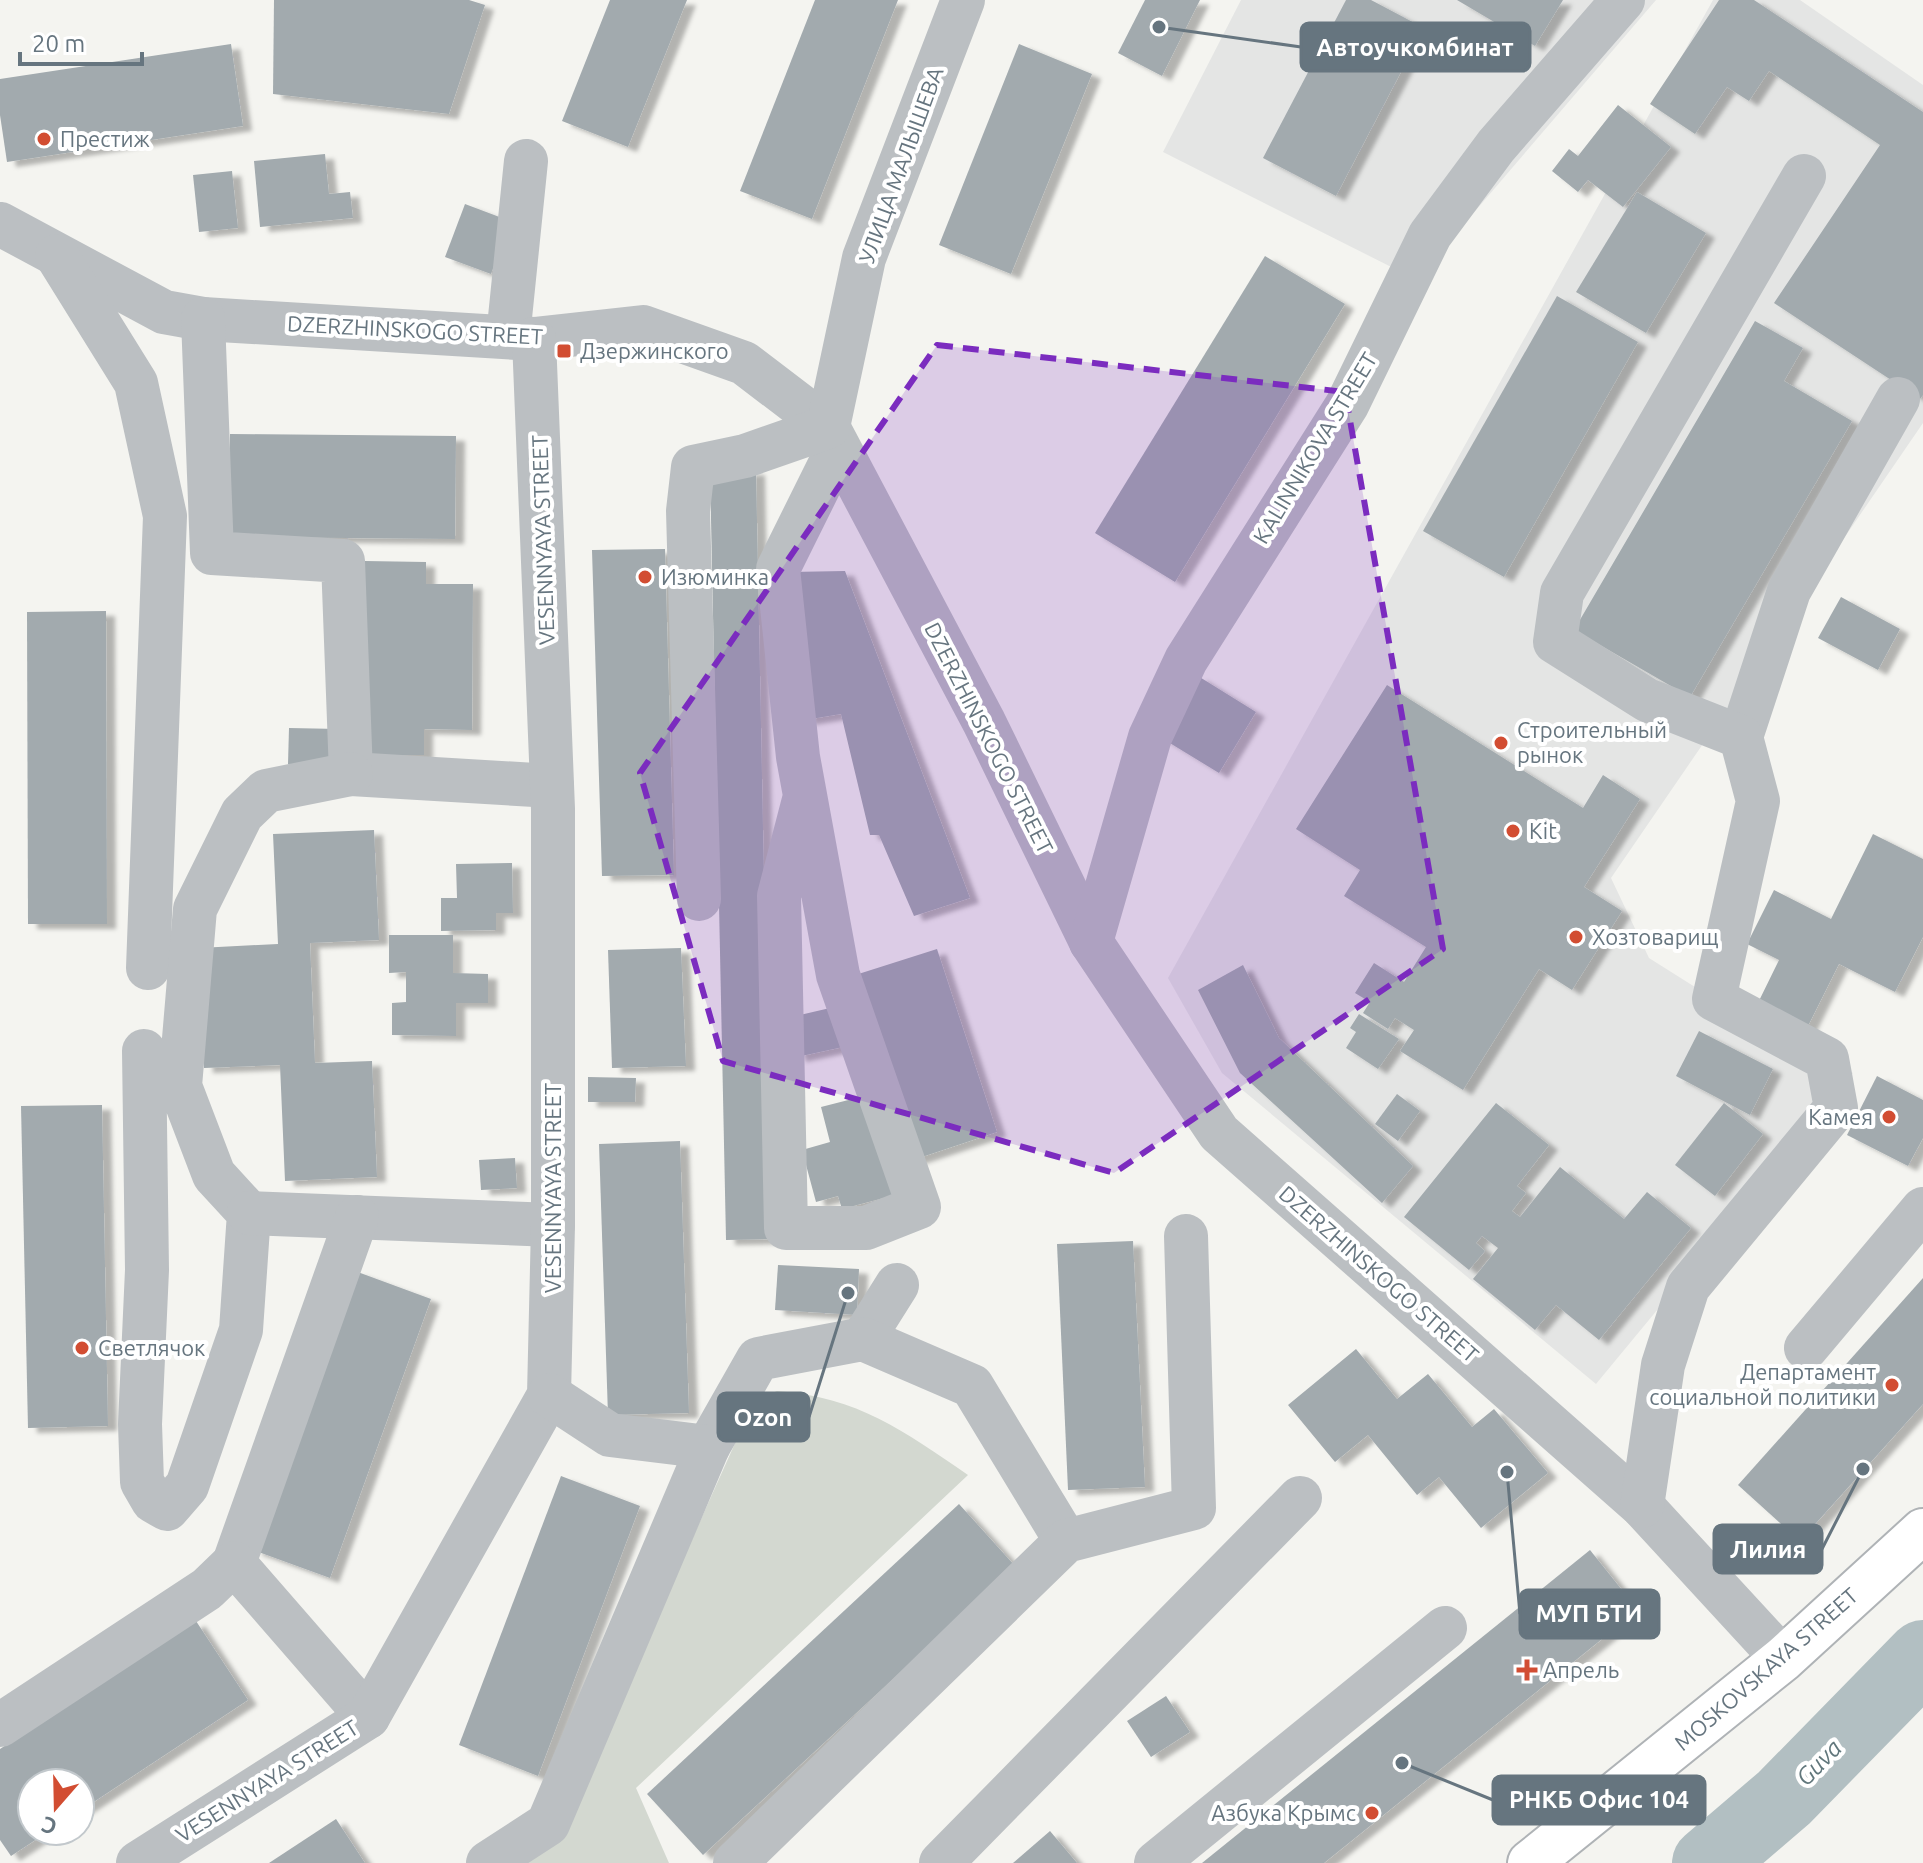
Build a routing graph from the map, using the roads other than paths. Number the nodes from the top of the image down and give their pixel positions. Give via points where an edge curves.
1 (963, 0) edge
2 (1623, 0) edge
3 (526, 161) dead end
4 (1804, 176) dead end
5 (0, 224) edge
6 (56, 254) junction
7 (203, 319) junction
8 (521, 338) junction
9 (1898, 399) dead end
10 (833, 437) junction
11 (1741, 737) junction
12 (351, 774) junction
13 (552, 786) junction
14 (805, 796) junction
15 (699, 899) dead end
16 (1091, 942) junction
17 (148, 968) dead end
18 (144, 1051) dead end
19 (1923, 1209) edge
20 (249, 1213) junction
21 (357, 1217) junction
22 (553, 1225) junction
23 (1186, 1236) dead end
24 (897, 1285) dead end
25 (863, 1339) junction
26 (1806, 1348) dead end
27 (549, 1395) junction
28 (708, 1447) junction
29 (1300, 1498) dead end
30 (1642, 1506) junction
31 (1923, 1531) edge
32 (1066, 1541) junction
33 (234, 1563) junction
34 (1445, 1628) dead end
35 (1783, 1659) junction
36 (368, 1717) junction
37 (0, 1725) edge
38 (138, 1863) edge
39 (488, 1863) edge
40 (735, 1863) edge
41 (941, 1863) edge
42 (1156, 1863) edge
43 (1530, 1863) edge

1 - 10 street, УЛИЦА МАЛЫШЕВА via 864,258
2 - 16 street, KALINNIKOVA STREET via 1496,146 1430,235 1347,405 1186,660 1150,737
3 - 8 street, VESENNYAYA STREET
4 - 11 street via 1562,593 1555,642 1647,700
5 - 6 street, DZERZHINSKOGO STREET
6 - 7 street, DZERZHINSKOGO STREET via 164,312
6 - 17 street via 136,383 165,516
7 - 8 street, DZERZHINSKOGO STREET
7 - 12 street via 212,553 343,561
8 - 10 street, DZERZHINSKOGO STREET via 643,327 744,363
8 - 13 street, VESENNYAYA STREET
9 - 11 street via 1789,591
10 - 14 street, УЛИЦА МАЛЫШЕВА via 778,569
10 - 15 street via 693,467 688,511
10 - 16 street, DZERZHINSKOGO STREET via 984,722
11 - 30 street via 1758,801 1714,999 1827,1059 1836,1108 1688,1287 1663,1365
12 - 13 street
12 - 20 street via 266,791 242,814 195,909 180,1086 214,1175
13 - 22 street, VESENNYAYA STREET
14 - 14 street, УЛИЦА МАЛЫШЕВА via 838,975 919,1207 866,1228 786,1228 779,896
16 - 30 street, DZERZHINSKOGO STREET via 1219,1133
18 - 20 street via 147,1270 142,1482 153,1501 167,1509 187,1486 241,1330
19 - 26 street
20 - 21 street
21 - 22 street
21 - 33 street
22 - 27 street, VESENNYAYA STREET
23 - 32 street via 1194,1508
24 - 25 street
25 - 28 street via 758,1359
25 - 32 street via 972,1386
27 - 28 street via 610,1435
27 - 36 street, VESENNYAYA STREET
28 - 39 street via 548,1824
29 - 41 street
30 - 35 street, DZERZHINSKOGO STREET
31 - 35 main road, MOSKOVSKAYA STREET
32 - 40 street
33 - 36 street
33 - 37 street via 207,1589
34 - 42 street
35 - 43 main road, MOSKOVSKAYA STREET
36 - 38 street, VESENNYAYA STREET

